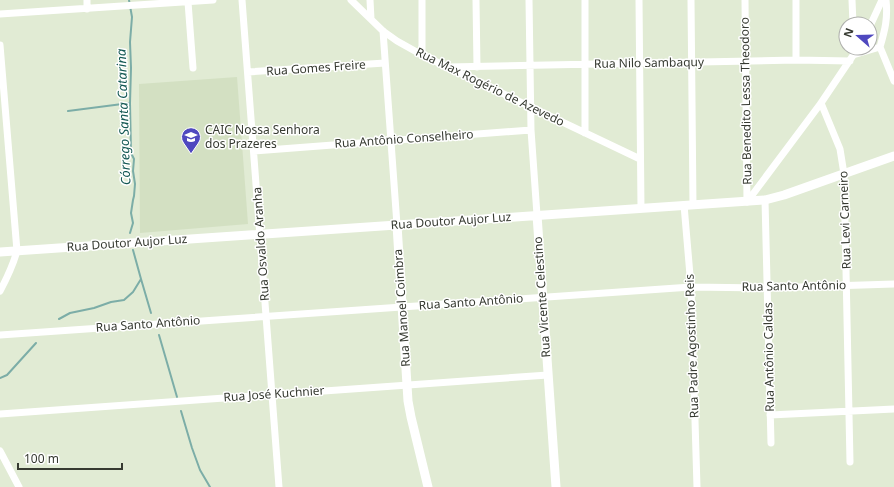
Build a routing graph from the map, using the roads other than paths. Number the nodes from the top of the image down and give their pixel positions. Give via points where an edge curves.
1 (87, 0) edge
2 (213, 0) edge
3 (242, 0) edge
4 (351, 0) edge
5 (370, 0) edge
6 (422, 0) edge
7 (476, 0) edge
8 (530, 0) edge
9 (584, 0) edge
10 (639, 0) edge
11 (691, 0) edge
12 (745, 0) edge
13 (796, 0) edge
14 (852, 0) edge
15 (882, 0) edge
16 (886, 0) edge
17 (188, 2) junction
18 (124, 4) edge
19 (87, 9) junction
20 (0, 14) edge
21 (853, 16) edge
22 (875, 16) edge
23 (371, 19) junction
24 (383, 31) junction
25 (0, 45) edge
26 (880, 47) joint
27 (422, 55) junction
28 (841, 56) edge
29 (851, 56) edge
30 (796, 60) junction
31 (692, 62) junction
32 (745, 62) junction
33 (385, 63) junction
34 (639, 64) junction
35 (585, 65) junction
36 (530, 66) junction
37 (448, 67) junction
38 (477, 67) junction
39 (192, 68) dead end
40 (248, 72) junction
41 (894, 81) edge
42 (821, 103) junction
43 (530, 106) junction
44 (531, 130) junction
45 (585, 133) junction
46 (391, 140) junction
47 (254, 151) junction
48 (894, 156) edge
49 (640, 159) junction
50 (844, 174) junction
51 (765, 200) junction
52 (747, 202) junction
53 (689, 205) junction
54 (641, 208) junction
55 (537, 216) junction
56 (397, 225) junction
57 (260, 234) junction
58 (17, 251) junction
59 (0, 252) edge
60 (894, 284) edge
61 (847, 286) junction
62 (691, 287) junction
63 (767, 288) junction
64 (0, 291) edge
65 (542, 297) junction
66 (402, 307) junction
67 (266, 316) junction
68 (0, 335) edge
69 (548, 375) junction
70 (407, 385) junction
71 (272, 394) junction
72 (894, 409) edge
73 (849, 411) junction
74 (0, 414) edge
75 (770, 415) junction
76 (771, 443) dead end
77 (1, 455) edge
78 (850, 462) dead end
79 (19, 487) edge
80 (279, 487) edge
81 (428, 487) edge
82 (556, 487) edge
83 (697, 487) edge

1 - 19 street
2 - 17 street
3 - 40 street, Rua Osvaldo Aranha
4 - 23 street, Rua Max Rogério de Azevedo
5 - 23 street
6 - 27 street
7 - 38 street
8 - 36 street, Rua Vicente Celestino
9 - 35 street
10 - 34 street
11 - 31 street, Rua Padre Agostinho Reis
12 - 32 street, Rua Benedito Lessa Theodoro
13 - 30 street
14 - 21 street
15 - 22 street
16 - 26 street via 887,22
17 - 18 street
17 - 39 street
18 - 19 street
19 - 20 street
23 - 24 street, Rua Max Rogério de Azevedo
24 - 27 street, Rua Max Rogério de Azevedo
24 - 33 street, Rua Manoel Coimbra
25 - 58 street
26 - 41 street
27 - 37 street, Rua Max Rogério de Azevedo
28 - 30 street, Rua Nilo Sambaquy
29 - 42 street
30 - 32 street, Rua Nilo Sambaquy
31 - 32 street, Rua Nilo Sambaquy
31 - 34 street, Rua Nilo Sambaquy
31 - 53 street, Rua Padre Agostinho Reis
32 - 52 street, Rua Benedito Lessa Theodoro
33 - 40 street, Rua Gomes Freire
33 - 46 street, Rua Manoel Coimbra
34 - 35 street, Rua Nilo Sambaquy
34 - 49 street
35 - 36 street, Rua Nilo Sambaquy
35 - 45 street
36 - 38 street, Rua Nilo Sambaquy
36 - 43 street, Rua Vicente Celestino
37 - 38 street, Rua Nilo Sambaquy
37 - 43 street, Rua Max Rogério de Azevedo
40 - 47 street, Rua Osvaldo Aranha
42 - 50 street, Rua Levi Carneiro via 840,149
42 - 52 street
43 - 44 street, Rua Vicente Celestino
43 - 45 street, Rua Max Rogério de Azevedo
44 - 46 street, Rua Antônio Conselheiro
44 - 55 street, Rua Vicente Celestino
45 - 49 street, Rua Max Rogério de Azevedo
46 - 47 street, Rua Antônio Conselheiro
46 - 56 street, Rua Manoel Coimbra
47 - 57 street, Rua Osvaldo Aranha
48 - 50 street, Rua Doutor Aujor Luz
49 - 54 street
50 - 51 street, Rua Doutor Aujor Luz
50 - 61 street, Rua Levi Carneiro
51 - 52 street, Rua Doutor Aujor Luz
51 - 63 street, Rua Antônio Caldas
52 - 53 street, Rua Doutor Aujor Luz
53 - 54 street, Rua Doutor Aujor Luz
53 - 62 street, Rua Padre Agostinho Reis
54 - 55 street, Rua Doutor Aujor Luz
55 - 56 street, Rua Doutor Aujor Luz
55 - 65 street, Rua Vicente Celestino
56 - 57 street, Rua Doutor Aujor Luz
56 - 66 street, Rua Manoel Coimbra
57 - 58 street, Rua Doutor Aujor Luz
57 - 67 street, Rua Osvaldo Aranha
58 - 59 street, Rua Doutor Aujor Luz
58 - 64 street
60 - 61 street, Rua Santo Antônio
61 - 63 street, Rua Santo Antônio
61 - 73 street, Rua Levi Carneiro
62 - 63 street, Rua Santo Antônio
62 - 65 street, Rua Santo Antônio
62 - 83 street, Rua Padre Agostinho Reis
63 - 75 street, Rua Antônio Caldas
65 - 66 street, Rua Santo Antônio
65 - 69 street, Rua Vicente Celestino
66 - 67 street, Rua Santo Antônio
66 - 70 street, Rua Manoel Coimbra
67 - 68 street, Rua Santo Antônio
67 - 71 street, Rua Osvaldo Aranha
69 - 70 street, Rua José Kuchnier
69 - 82 street, Rua Vicente Celestino
70 - 71 street, Rua José Kuchnier
70 - 81 street, Rua Manoel Coimbra via 411,417
71 - 74 street, Rua José Kuchnier
71 - 80 street, Rua Osvaldo Aranha
72 - 73 street
73 - 75 street
73 - 78 street, Rua Levi Carneiro
75 - 76 street, Rua Antônio Caldas
77 - 79 street

